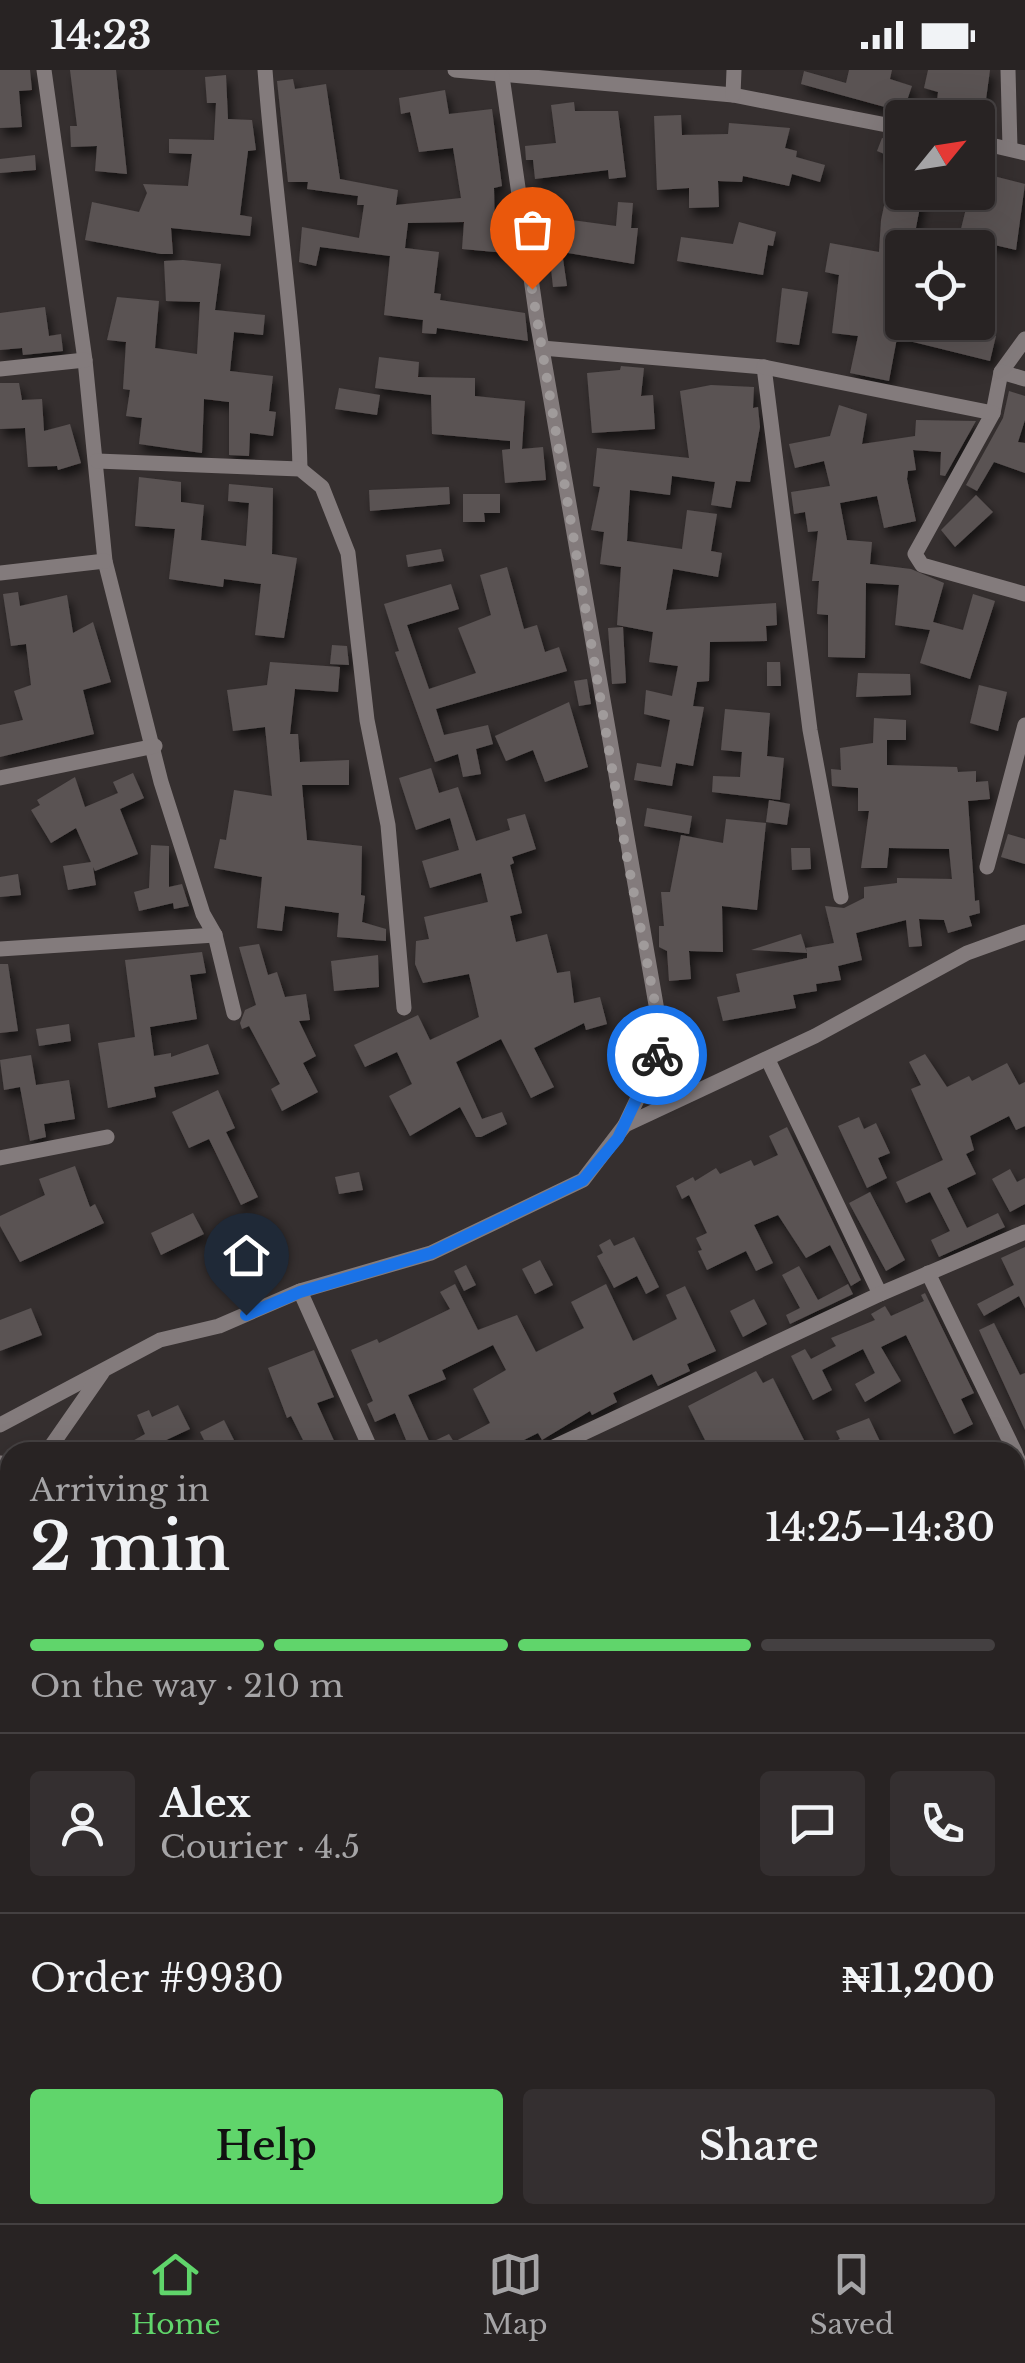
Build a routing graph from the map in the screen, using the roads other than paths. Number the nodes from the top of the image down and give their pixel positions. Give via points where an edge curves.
1 (44, 70) edge
2 (265, 70) edge
3 (454, 70) edge
4 (734, 70) edge
5 (1008, 70) edge
6 (502, 76) junction
7 (733, 94) junction
8 (885, 125) edge
9 (1018, 151) edge
10 (1025, 339) edge
11 (542, 348) junction
12 (85, 360) junction
13 (764, 367) junction
14 (0, 368) edge
15 (1001, 372) junction
16 (1025, 378) edge
17 (993, 413) junction
18 (97, 461) junction
19 (300, 468) junction
20 (105, 562) junction
21 (0, 573) edge
22 (1025, 594) edge
23 (1025, 725) edge
24 (155, 746) junction
25 (0, 778) edge
26 (987, 867) dead end
27 (841, 898) dead end
28 (1025, 932) edge
29 (215, 934) junction
30 (0, 949) edge
31 (404, 1008) dead end
32 (234, 1014) dead end
33 (768, 1060) junction
34 (625, 1124) junction
35 (107, 1136) dead end
36 (0, 1158) edge
37 (1025, 1232) edge
38 (928, 1274) junction
39 (300, 1292) junction
40 (880, 1294) junction
41 (104, 1370) junction
42 (0, 1426) edge
43 (53, 1442) edge
44 (368, 1442) edge
45 (564, 1442) edge
46 (1009, 1442) edge

1 - 12 street
2 - 19 street
3 - 6 street
4 - 7 street
5 - 9 street
6 - 7 street
6 - 11 street
7 - 8 street
10 - 15 street
11 - 13 street
11 - 34 street via 663,1045
12 - 14 street
12 - 18 street
13 - 17 street
13 - 27 street via 810,730
15 - 16 street
15 - 17 street
17 - 22 street via 914,554 922,565
18 - 19 street
18 - 20 street
19 - 31 street via 322,487 348,553 367,720 388,825
20 - 21 street
20 - 24 street
23 - 26 street
24 - 25 street
24 - 29 street via 198,901
28 - 33 street via 967,952
29 - 30 street
29 - 32 street
33 - 34 street
33 - 40 street
34 - 39 street via 583,1180 431,1253
35 - 36 street
37 - 38 street
38 - 40 street
38 - 46 street
39 - 41 street via 219,1326 160,1340
39 - 44 street
40 - 45 street
41 - 42 street
41 - 43 street

